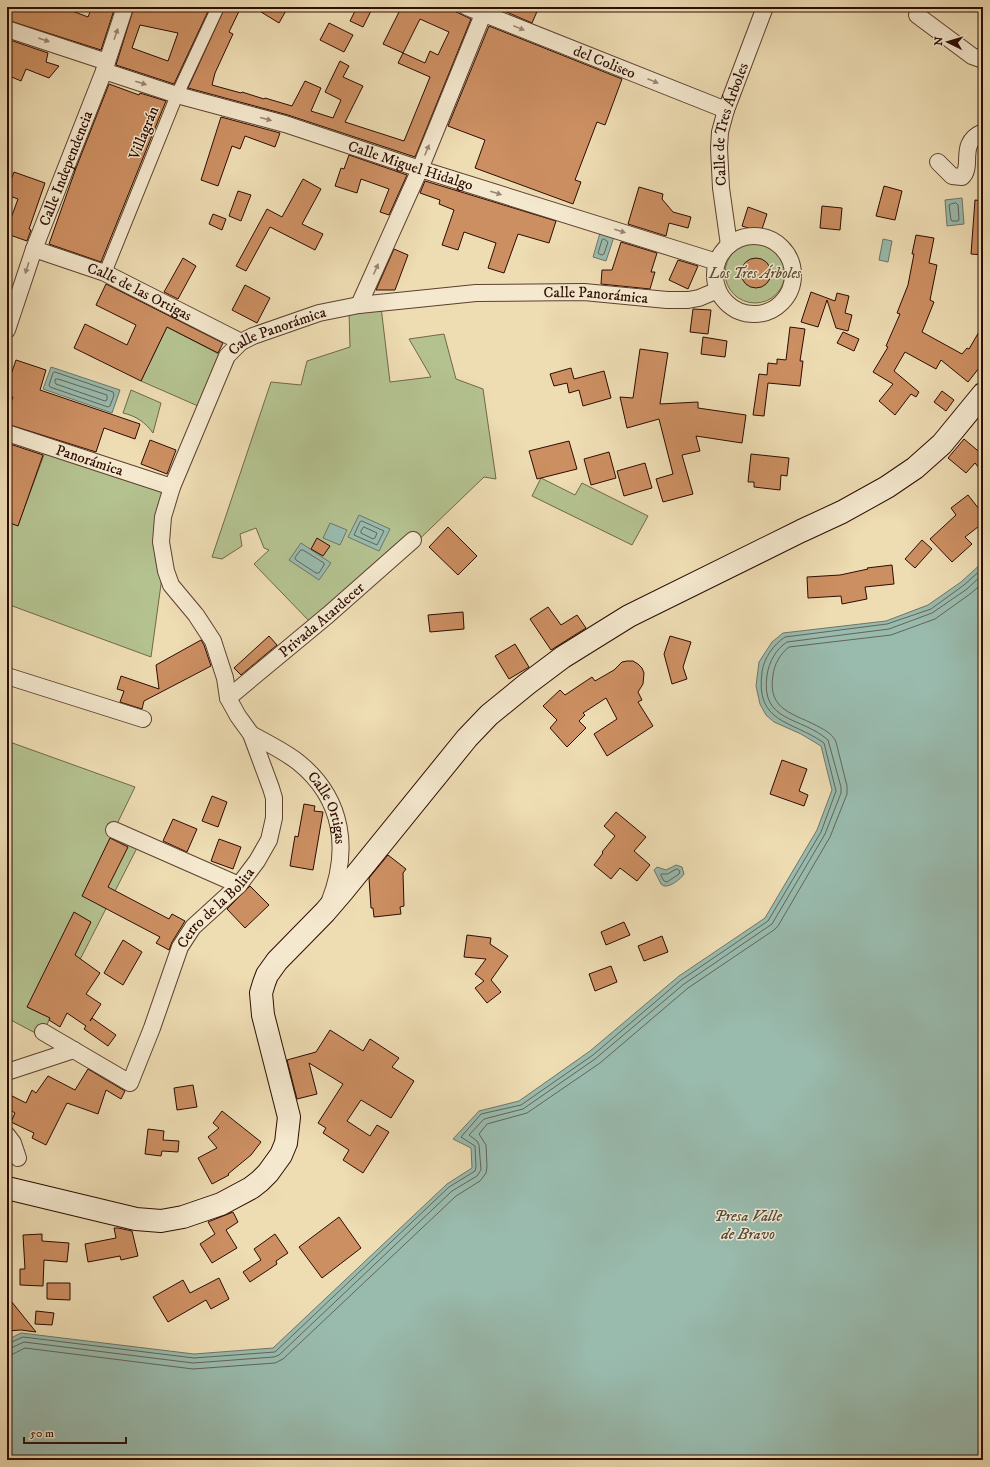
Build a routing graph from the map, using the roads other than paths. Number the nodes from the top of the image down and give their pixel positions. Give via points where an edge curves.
1 (125, 7) edge
2 (218, 7) edge
3 (467, 7) edge
4 (762, 8) edge
5 (484, 10) edge
6 (917, 15) dead end
7 (7, 28) edge
8 (983, 60) edge
9 (105, 66) junction
10 (177, 95) junction
11 (726, 110) junction
12 (983, 132) edge
13 (938, 162) dead end
14 (420, 169) junction
15 (729, 245) junction
16 (34, 249) junction
17 (717, 262) junction
18 (105, 273) junction
19 (718, 290) junction
20 (359, 305) junction
21 (7, 330) edge
22 (241, 342) junction
23 (983, 394) edge
24 (7, 433) edge
25 (172, 487) junction
26 (413, 540) dead end
27 (7, 676) edge
28 (228, 698) junction
29 (143, 719) dead end
30 (251, 734) junction
31 (114, 830) dead end
32 (239, 884) junction
33 (325, 912) junction
34 (42, 1032) dead end
35 (74, 1050) junction
36 (7, 1072) edge
37 (7, 1135) edge
38 (18, 1158) dead end
39 (7, 1188) edge

9 -> 1 street, Calle Independencia
2 - 10 street, Villagrán
3 - 5 street, del Coliseo
4 - 11 street, Calle de Tres Árboles
5 -> 11 street, del Coliseo
14 -> 5 street
6 - 8 street via 972,56
7 -> 9 street, Calle Miguel Hidalgo
9 -> 10 street, Calle Miguel Hidalgo
9 - 16 street, Calle Independencia
10 -> 14 street, Calle Miguel Hidalgo via 285,124
10 - 18 street, Villagrán
11 - 15 street, Calle de Tres Árboles via 720,136 719,170
12 - 13 street via 972,139 968,146 966,170 962,177 952,176
14 -> 17 street, Calle Miguel Hidalgo
20 -> 14 street
15 - 17 street
15 - 19 street via 752,236 761,236 776,242 790,259 792,281 783,301 774,308 753,314 732,307
16 - 18 street, Calle de las Ortigas
16 -> 21 street, Calle Independencia
17 - 19 street via 715,276
18 - 22 street, Calle de las Ortigas
19 - 20 street, Calle Panorámica via 688,300 584,292 476,293
20 - 22 street, Calle Panorámica via 319,313
22 - 25 street, Calle Panorámica via 227,356
23 - 33 main road via 942,444 915,468 887,487 842,512 629,616 563,657 509,698 467,738
24 - 25 street, Panorámica
25 - 28 street, Calle Panorámica via 161,529 166,571 171,585 196,615 213,642 225,678
26 - 28 street, Privada Atardecer
27 - 29 street
28 - 30 street, Calle Panorámica
30 - 32 street, Cerro de la Bolita via 272,788 274,818 264,851
30 - 33 street, Calle Ortigas via 304,768 319,784 334,810 340,838 340,867
31 - 32 street
32 - 35 street, Cerro de la Bolita via 186,936 130,1083
33 - 39 main road via 277,961 267,975 261,994 263,1015 289,1117 281,1155 260,1181 221,1204 183,1217 161,1221 136,1219
34 - 35 street
35 - 36 street
37 - 38 street

